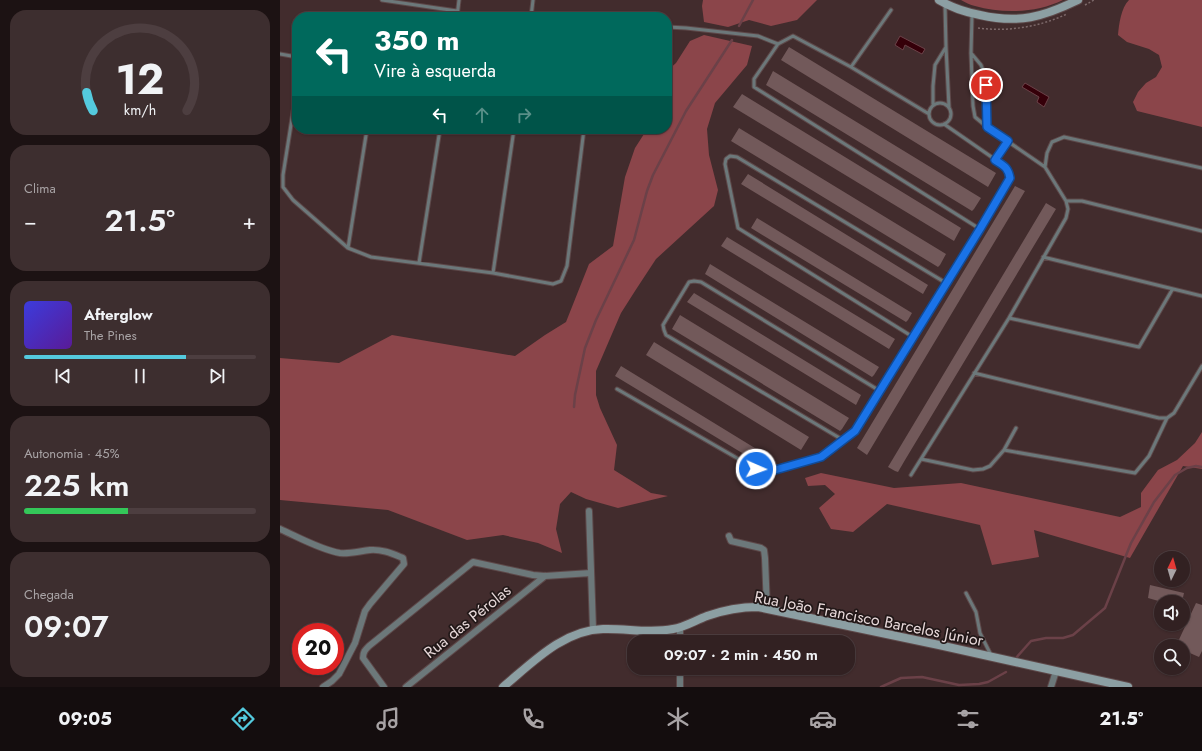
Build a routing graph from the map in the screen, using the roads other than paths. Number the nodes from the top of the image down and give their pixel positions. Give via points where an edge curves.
1 (382, 0) edge
2 (459, 0) edge
3 (533, 0) edge
4 (1078, 0) edge
5 (942, 2) edge
6 (891, 10) dead end
7 (457, 11) joint
8 (532, 12) edge
9 (972, 13) junction
10 (672, 27) edge
11 (778, 44) junction
12 (946, 47) junction
13 (971, 53) junction
14 (280, 54) edge
15 (292, 56) edge
16 (851, 68) junction
17 (933, 104) junction
18 (949, 107) junction
19 (928, 114) junction
20 (292, 118) edge
21 (944, 124) junction
22 (987, 127) junction
23 (366, 134) edge
24 (439, 134) edge
25 (513, 134) edge
26 (583, 134) edge
27 (1008, 141) junction
28 (995, 160) junction
29 (1045, 167) junction
30 (1202, 168) edge
31 (1066, 201) junction
32 (980, 229) junction
33 (1202, 231) edge
34 (348, 248) junction
35 (1043, 257) junction
36 (419, 263) junction
37 (493, 274) junction
38 (946, 283) junction
39 (1172, 290) junction
40 (1202, 296) edge
41 (1009, 318) junction
42 (913, 337) junction
43 (1202, 366) edge
44 (974, 373) junction
45 (616, 389) dead end
46 (880, 391) junction
47 (1167, 418) junction
48 (1016, 428) dead end
49 (843, 440) junction
50 (1004, 450) junction
51 (921, 459) junction
52 (911, 475) dead end
53 (589, 511) dead end
54 (280, 529) edge
55 (729, 536) dead end
56 (591, 573) junction
57 (545, 576) junction
58 (966, 593) dead end
59 (767, 609) junction
60 (680, 627) junction
61 (593, 629) junction
62 (680, 635) edge
63 (992, 657) junction
64 (1056, 671) junction
65 (680, 675) edge
66 (323, 687) edge
67 (384, 687) edge
68 (406, 687) edge
69 (503, 687) edge
70 (680, 687) edge
71 (1051, 687) edge
72 (1128, 687) edge

1 - 7 lane
2 - 7 lane
3 - 8 lane
4 - 9 street via 1048,13 1018,19 993,18
5 - 9 street
5 - 12 lane
6 - 16 lane
9 - 13 lane
10 - 11 lane via 758,36
11 - 16 lane via 793,36
11 - 32 lane via 754,79 754,87
12 - 17 lane via 935,65
12 - 18 lane
13 - 22 lane via 981,65 985,76
13 - 22 lane via 974,111 976,117
14 - 15 lane
16 - 19 lane
17 - 18 lane via 940,102
17 - 19 lane
18 - 21 lane via 952,114 950,120
19 - 21 lane via 934,123
20 - 34 lane via 283,187 293,200
21 - 28 lane
22 - 27 lane
23 - 34 lane
24 - 36 lane
25 - 37 lane
26 - 37 lane via 567,266 560,281 553,284
27 - 28 lane
27 - 29 lane
28 - 32 lane via 1006,167 1010,178
29 - 30 lane via 1047,152 1052,142 1064,137
29 - 31 lane
31 - 33 lane via 1082,201
31 - 35 lane via 1066,218
32 - 38 lane
34 - 36 lane via 371,257
35 - 39 lane
35 - 41 lane
36 - 37 lane
38 - 42 lane
38 - 42 lane via 737,156 726,159 738,228
39 - 40 lane
39 - 41 lane via 1139,347
41 - 44 lane
42 - 46 lane
43 - 47 lane via 1174,413
44 - 47 lane
44 - 51 lane
45 - 49 lane via 756,469 775,470 821,457
46 - 49 lane via 855,431
46 - 49 lane via 701,282 689,282 663,325 666,334
47 - 50 lane via 1149,456 1135,473
48 - 50 lane
50 - 51 lane via 990,466 983,469 973,470
51 - 52 lane
53 - 56 street
54 - 66 street via 334,552 379,550 404,560 404,564 365,611 355,643 339,674
55 - 59 street via 731,542 764,550
56 - 57 street
56 - 61 street
57 - 67 street via 473,562 369,646 363,654 363,658
57 - 68 street, Rua das Pérolas
58 - 63 lane via 976,612 980,633
59 - 60 street, Rua João Francisco Barcelos Júnior via 758,607 722,610
59 - 63 street, Rua João Francisco Barcelos Júnior
60 - 61 street, Rua João Francisco Barcelos Júnior via 660,631
60 - 62 street
61 - 69 street, Rua João Francisco Barcelos Júnior via 556,644
63 - 64 street, Rua João Francisco Barcelos Júnior
64 - 71 street
64 - 72 street, Rua João Francisco Barcelos Júnior
65 - 70 street

